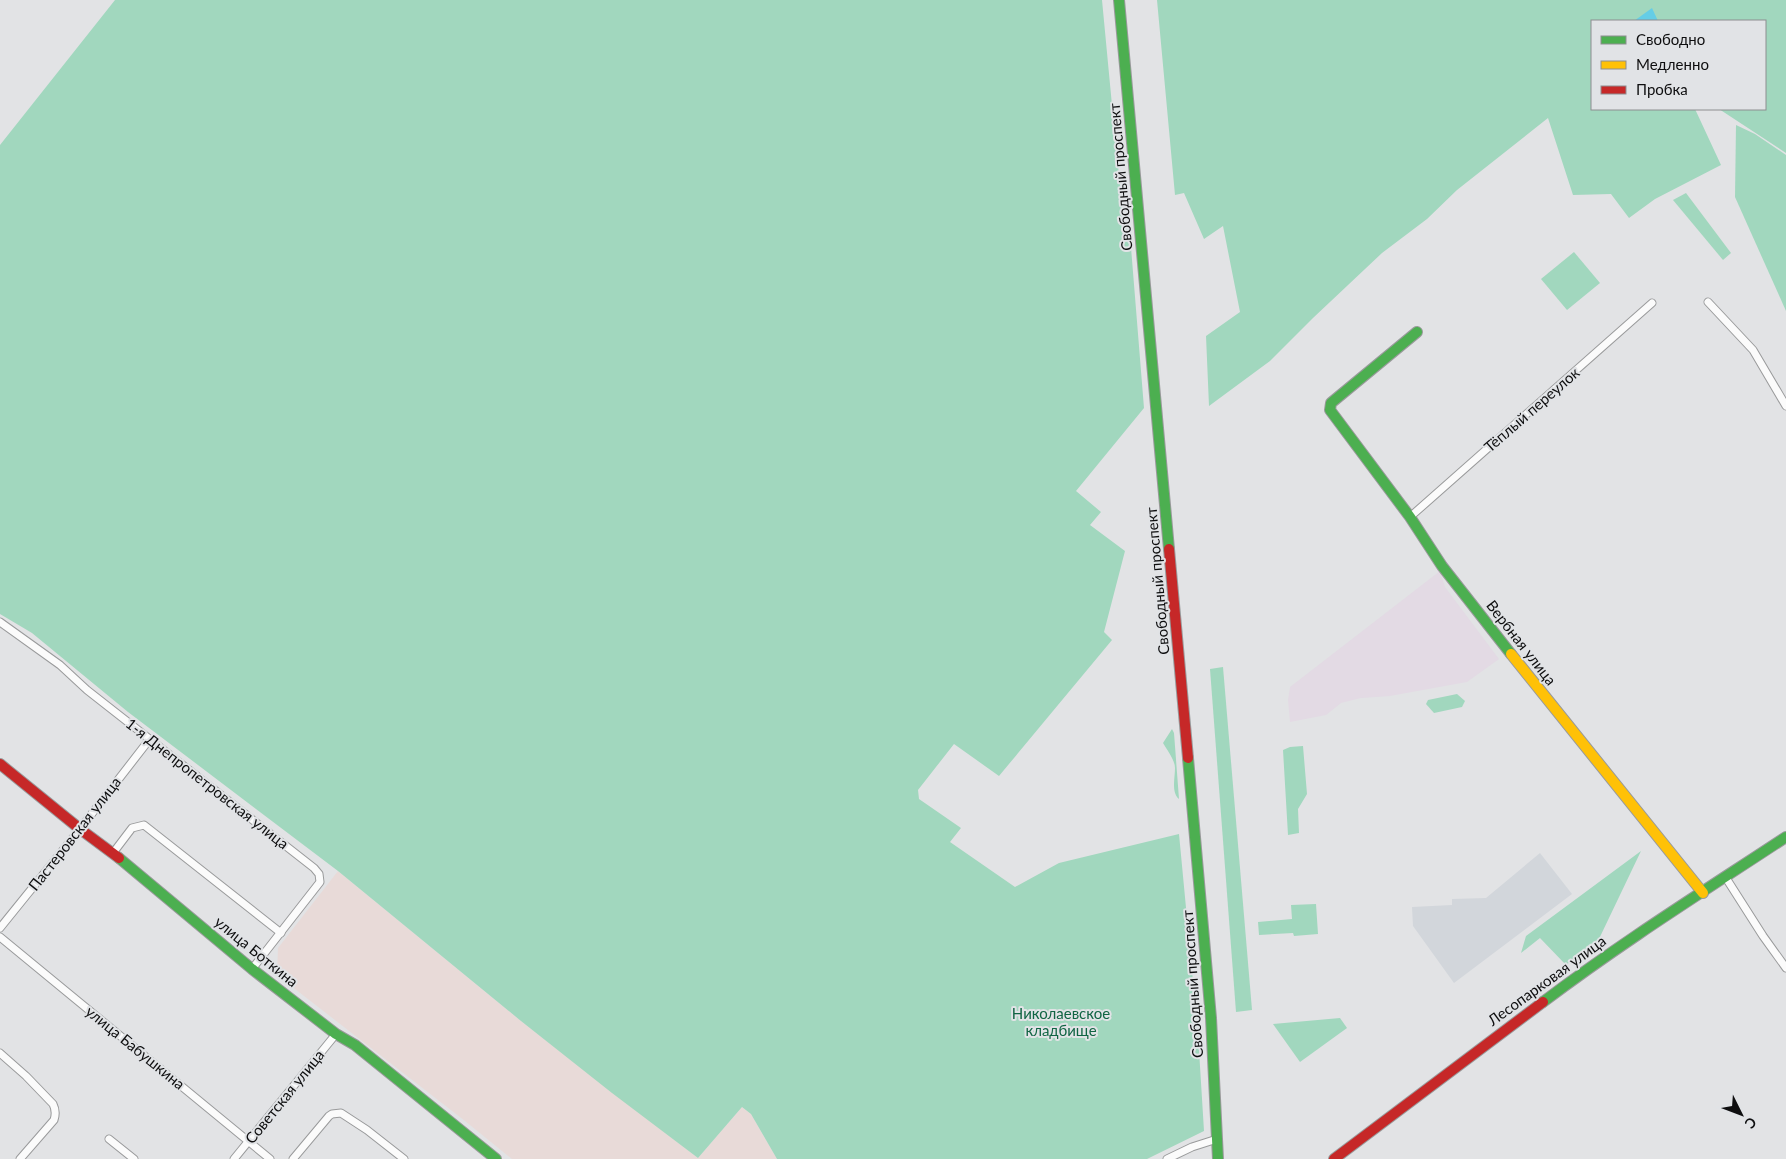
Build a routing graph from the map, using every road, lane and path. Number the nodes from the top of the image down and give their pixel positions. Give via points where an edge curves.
1 (1119, 0) edge
2 (1708, 302) dead end
3 (1652, 303) dead end
4 (1417, 332) dead end
5 (1786, 406) edge
6 (1410, 516) junction
7 (0, 622) edge
8 (149, 740) junction
9 (0, 764) edge
10 (80, 829) junction
11 (1786, 837) edge
12 (113, 853) junction
13 (1726, 878) junction
14 (1703, 893) junction
15 (0, 928) edge
16 (281, 933) junction
17 (0, 937) edge
18 (1786, 968) edge
19 (252, 969) junction
20 (336, 1034) junction
21 (0, 1053) edge
22 (109, 1139) dead end
23 (1218, 1139) junction
24 (249, 1142) junction
25 (20, 1159) edge
26 (134, 1159) edge
27 (234, 1159) edge
28 (270, 1159) edge
29 (293, 1159) edge
30 (404, 1159) edge
31 (496, 1159) edge
32 (1167, 1159) edge
33 (1218, 1159) edge
34 (1334, 1159) edge

1 - 23 main road, Свободный проспект via 1204,921
2 - 5 street via 1753,350
3 - 6 street, Тёплый переулок
4 - 6 main road, Вербная улица via 1331,403 1330,410
6 - 14 main road, Вербная улица via 1418,532 1542,694
7 - 8 street, 1-я Днепропетровская улица via 60,665
8 - 10 street, Пастеровская улица
8 - 16 street, 1-я Днепропетровская улица via 319,874 320,882
9 - 10 main road, улица Боткина
10 - 12 main road, улица Боткина
10 - 15 street, Пастеровская улица
11 - 13 main road, Лесопарковая улица
12 - 16 street via 132,828 144,826
12 - 19 main road, улица Боткина
13 - 14 main road, Лесопарковая улица
13 - 18 street
14 - 34 main road, Лесопарковая улица via 1591,966
16 - 19 street, 1-я Днепропетровская улица
17 - 24 street, улица Бабушкина
19 - 20 main road, улица Боткина
20 - 24 street, Советская улица
20 - 31 main road, улица Боткина via 355,1045
21 - 25 street via 55,1108 54,1120
22 - 26 street
23 - 32 street
23 - 33 main road, Свободный проспект
24 - 27 street, Советская улица
24 - 28 street, улица Бабушкина
29 - 30 street via 328,1116 341,1113

